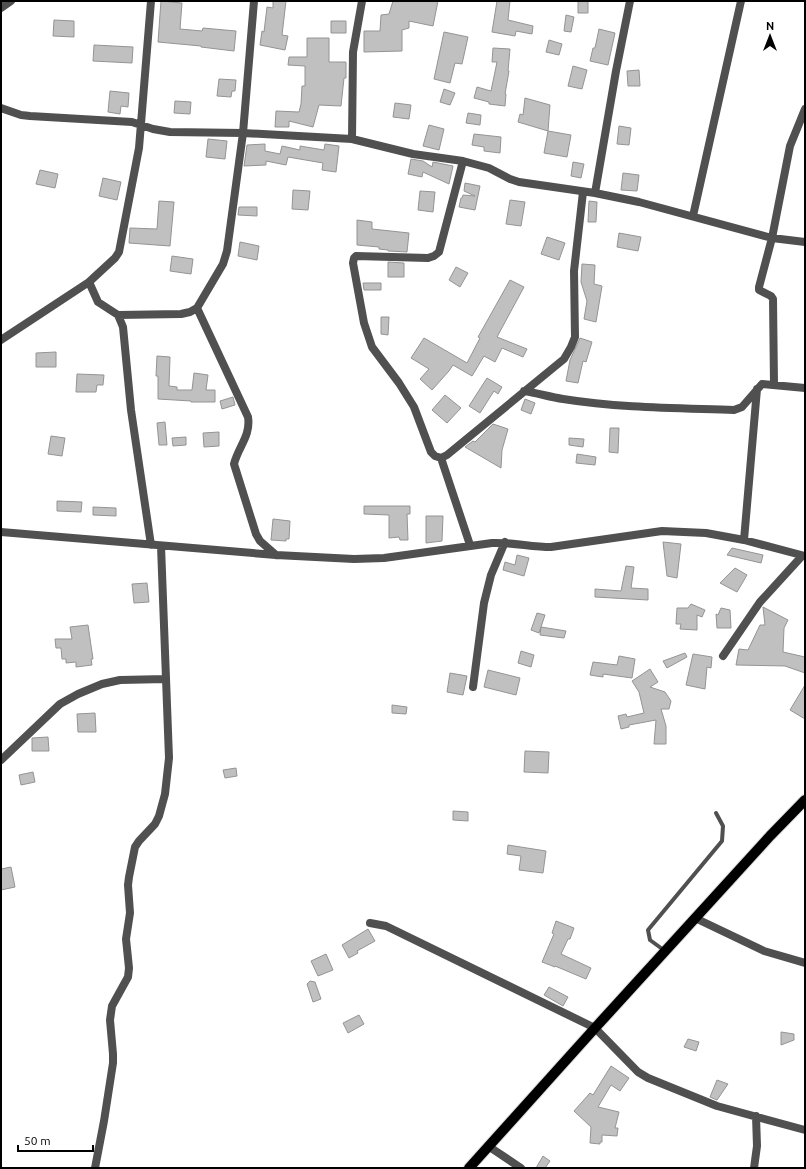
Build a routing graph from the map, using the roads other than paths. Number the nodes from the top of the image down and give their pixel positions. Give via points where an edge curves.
1 (11, 1) edge
2 (151, 1) edge
3 (254, 1) edge
4 (362, 1) edge
5 (630, 1) edge
6 (741, 1) edge
7 (1, 8) edge
8 (1, 108) edge
9 (805, 109) edge
10 (141, 126) junction
11 (243, 133) junction
12 (352, 139) junction
13 (463, 161) junction
14 (583, 192) junction
15 (595, 193) junction
16 (693, 216) junction
17 (772, 238) junction
18 (805, 242) edge
19 (89, 282) junction
20 (197, 308) junction
21 (118, 315) junction
22 (1, 340) edge
23 (774, 384) junction
24 (805, 388) edge
25 (757, 389) junction
26 (524, 391) junction
27 (441, 458) junction
28 (1, 532) edge
29 (744, 540) junction
30 (505, 542) junction
31 (152, 545) junction
32 (470, 545) junction
33 (161, 546) junction
34 (276, 555) junction
35 (804, 556) edge
36 (723, 656) dead end
37 (166, 679) junction
38 (472, 687) dead end
39 (1, 760) edge
40 (805, 800) edge
41 (716, 813) dead end
42 (695, 918) junction
43 (370, 923) dead end
44 (665, 951) junction
45 (805, 963) edge
46 (595, 1028) junction
47 (756, 1116) junction
48 (805, 1130) edge
49 (488, 1146) junction
50 (95, 1168) edge
51 (469, 1168) edge
52 (521, 1168) edge
53 (754, 1168) edge

1 - 7 street
2 - 10 street
3 - 11 street
4 - 12 street via 353,52
5 - 15 street
6 - 16 street
8 - 10 street via 21,115 112,120 132,122
9 - 17 street via 790,146
10 - 11 street via 170,132
10 - 19 street via 118,252
11 - 12 street
11 - 20 street via 227,251 223,264
12 - 13 street via 412,154
13 - 14 street via 489,168 519,182
13 - 27 street via 439,252 428,258 356,256 352,263 364,323 372,347 414,407 431,452
14 - 15 street
14 - 26 street via 574,271 575,337 564,359
15 - 16 street
16 - 17 street
17 - 18 street
17 - 23 street via 759,290 773,299
19 - 21 street via 98,302
19 - 22 street
20 - 21 street via 181,314
20 - 34 street via 248,417 250,425 234,464 256,534
21 - 31 street via 123,327 131,410
23 - 24 street
23 - 25 street via 762,384
25 - 26 street via 742,407 734,410 597,403
25 - 29 street
26 - 27 street
27 - 32 street
28 - 31 street
29 - 30 street via 706,533 662,531 551,547
29 - 35 street
30 - 32 street
30 - 38 street via 491,575 484,604
31 - 33 street
32 - 34 street via 384,558
33 - 34 street
33 - 37 street
35 - 36 street via 760,602
37 - 39 street via 120,680 78,694 60,704
37 - 50 street via 169,758 165,794 155,824 135,848 129,877 130,913 126,939 128,977 112,1006 110,1020 113,1062
40 - 42 main road
41 - 44 lane via 723,826 722,842 648,930 650,940
42 - 44 main road
42 - 45 street via 764,951
43 - 46 street via 386,926
44 - 46 main road
46 - 47 street via 638,1072 648,1078 717,1106
46 - 49 main road
47 - 48 street
47 - 53 street via 757,1146
49 - 51 main road
49 - 52 street

